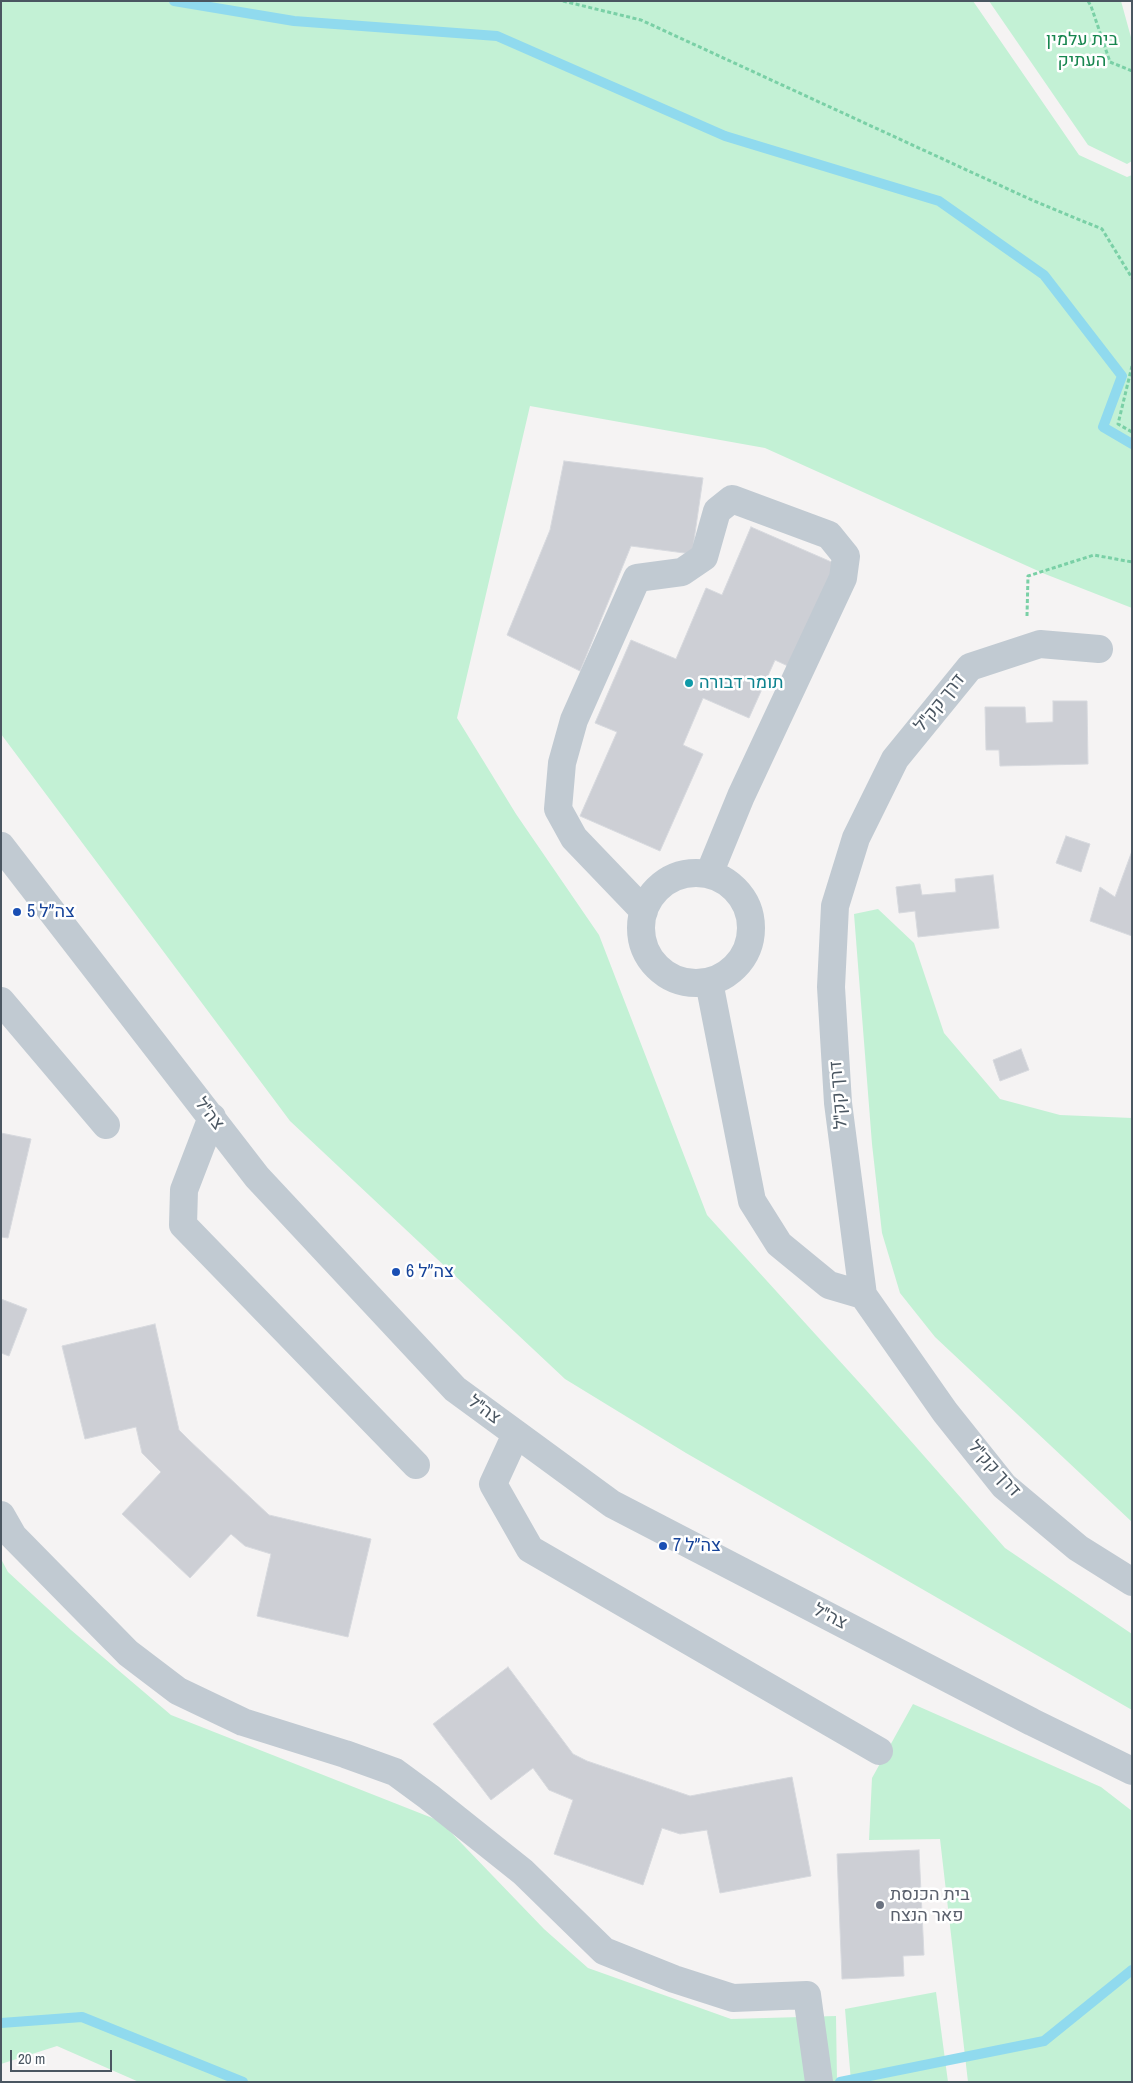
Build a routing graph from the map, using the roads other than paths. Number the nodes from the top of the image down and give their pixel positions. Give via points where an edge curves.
1 (1099, 649) dead end
2 (1, 846) edge
3 (709, 874) junction
4 (644, 911) junction
5 (709, 982) junction
6 (1, 1001) edge
7 (212, 1117) junction
8 (106, 1124) dead end
9 (863, 1295) junction
10 (516, 1434) junction
11 (416, 1465) dead end
12 (1, 1515) edge
13 (1132, 1582) edge
14 (879, 1751) dead end
15 (1132, 1772) edge
16 (819, 2082) edge

1 - 9 street, דרך קק"ל via 1040,644 970,667 895,759 856,838 835,906 831,987 838,1103
2 - 7 street, צה"ל
3 - 4 street via 692,872 676,876 651,896
3 - 4 street via 740,796 843,578 846,556 828,535 732,499 717,511 704,558 682,572 637,578 574,720 562,763 558,809 574,838
3 - 5 street via 724,880 739,892 748,908 752,926 749,945 740,962 727,975
4 - 5 street via 641,932 646,951 656,966 672,978
5 - 9 street via 752,1201 779,1244 829,1285
6 - 8 street
7 - 10 street, צה"ל via 258,1177 455,1389
7 - 11 street via 184,1190 183,1225
9 - 13 street, דרך קק"ל via 945,1412 1004,1486 1078,1548
10 - 14 street via 493,1484 530,1549
10 - 15 street, צה"ל via 612,1504
12 - 16 street via 13,1536 128,1653 178,1691 243,1722 395,1772 523,1872 604,1951 733,1998 806,1995

